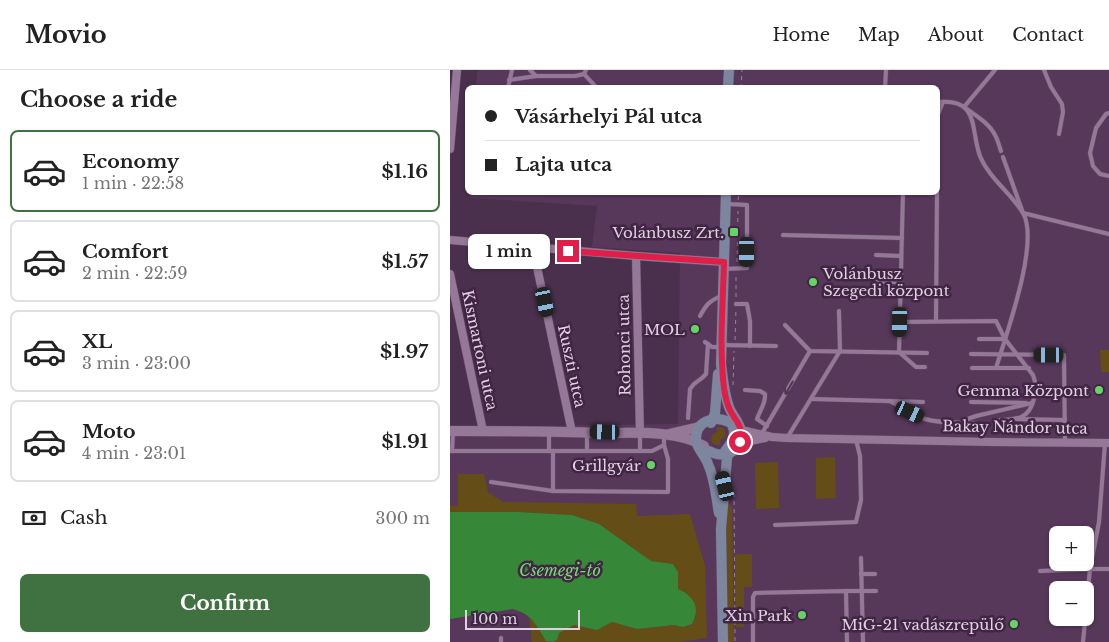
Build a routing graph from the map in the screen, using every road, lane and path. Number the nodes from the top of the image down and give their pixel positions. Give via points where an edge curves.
1 (457, 70) edge
2 (512, 70) edge
3 (530, 70) edge
4 (729, 70) edge
5 (742, 70) edge
6 (886, 70) edge
7 (995, 70) edge
8 (1044, 70) edge
9 (585, 72) edge
10 (536, 76) junction
11 (509, 80) junction
12 (508, 85) edge
13 (595, 85) edge
14 (728, 85) edge
15 (741, 85) edge
16 (885, 85) edge
17 (940, 102) edge
18 (964, 107) junction
19 (1109, 113) edge
20 (1059, 134) dead end
21 (450, 149) edge
22 (1001, 151) dead end
23 (1003, 157) dead end
24 (1109, 176) edge
25 (726, 195) edge
26 (738, 195) edge
27 (903, 195) edge
28 (937, 195) edge
29 (726, 204) junction
30 (738, 205) junction
31 (1023, 213) junction
32 (1109, 234) edge
33 (784, 235) dead end
34 (902, 238) junction
35 (450, 240) edge
36 (533, 248) junction
37 (876, 255) dead end
38 (636, 256) junction
39 (901, 256) junction
40 (724, 266) junction
41 (737, 269) junction
42 (450, 274) edge
43 (877, 282) dead end
44 (900, 282) junction
45 (723, 295) junction
46 (736, 304) junction
47 (839, 311) dead end
48 (700, 316) dead end
49 (936, 321) junction
50 (900, 322) junction
51 (785, 325) dead end
52 (979, 339) dead end
53 (1005, 339) junction
54 (735, 345) junction
55 (722, 346) junction
56 (750, 346) junction
57 (776, 346) dead end
58 (810, 351) junction
59 (840, 351) junction
60 (899, 352) junction
61 (927, 352) dead end
62 (971, 354) dead end
63 (1000, 354) junction
64 (1018, 354) junction
65 (721, 364) junction
66 (925, 367) dead end
67 (972, 368) dead end
68 (996, 368) junction
69 (1029, 368) junction
70 (745, 390) dead end
71 (729, 391) junction
72 (812, 399) junction
73 (889, 401) junction
74 (923, 402) dead end
75 (971, 402) dead end
76 (1032, 403) junction
77 (688, 418) dead end
78 (711, 419) junction
79 (1012, 419) junction
80 (1065, 420) junction
81 (994, 421) dead end
82 (959, 422) junction
83 (975, 423) dead end
84 (734, 426) junction
85 (767, 426) junction
86 (700, 427) junction
87 (451, 431) edge
88 (483, 431) junction
89 (549, 432) junction
90 (572, 432) junction
91 (587, 432) junction
92 (640, 434) junction
93 (665, 434) junction
94 (761, 435) junction
95 (772, 437) junction
96 (787, 438) junction
97 (856, 440) junction
98 (1065, 443) junction
99 (1107, 443) edge
100 (664, 445) junction
101 (738, 445) junction
102 (703, 446) junction
103 (451, 451) edge
104 (551, 451) junction
105 (587, 451) junction
106 (640, 452) junction
107 (726, 454) junction
108 (491, 482) dead end
109 (713, 482) junction
110 (729, 486) junction
111 (553, 491) junction
112 (775, 525) dead end
113 (721, 529) junction
114 (1094, 548) edge
115 (861, 558) dead end
116 (1094, 568) edge
117 (1109, 569) edge
118 (1049, 570) edge
119 (1040, 571) dead end
120 (1090, 571) edge
121 (861, 574) junction
122 (875, 574) dead end
123 (846, 591) junction
124 (861, 591) junction
125 (876, 591) dead end
126 (862, 625) junction
127 (846, 626) junction
128 (723, 642) edge
129 (735, 642) edge
130 (754, 642) edge
131 (847, 642) edge
132 (862, 642) edge
133 (1083, 642) edge

1 - 21 street
2 - 11 lane
3 - 10 lane
4 - 14 main road
5 - 15 path
6 - 16 lane
7 - 18 lane
8 - 20 lane via 1062,104
9 - 10 lane via 576,76
9 - 13 lane
10 - 11 lane
11 - 12 lane
17 - 18 lane
18 - 22 lane via 992,130
18 - 31 lane via 973,121 982,160
19 - 24 lane via 1096,128 1090,152 1092,166 1100,174
23 - 31 lane
25 - 29 main road
26 - 30 path
27 - 34 lane
28 - 49 lane
29 - 30 lane
29 - 40 main road
30 - 41 path
30 - 41 lane via 747,205 747,268
31 - 32 lane
31 - 53 lane via 1028,235 1022,280
33 - 34 lane
34 - 39 lane
35 - 36 street
36 - 38 street
36 - 90 street, Ruszti utca
37 - 39 lane
38 - 40 street
38 - 92 street, Rohonci utca
39 - 44 lane
40 - 41 lane
40 - 45 main road
41 - 46 path
42 - 88 street, Kismartoni utca
43 - 44 lane
44 - 50 lane
45 - 48 lane via 706,305
45 - 55 main road
46 - 54 path
46 - 56 lane via 747,304
47 - 59 lane
49 - 50 lane
49 - 53 lane via 996,321
50 - 60 lane
51 - 58 lane
52 - 53 lane
53 - 63 lane
53 - 64 lane
54 - 55 lane
54 - 56 lane
54 - 71 path
55 - 65 main road
55 - 77 lane via 712,347 707,343 706,374 690,389
56 - 57 lane
58 - 59 lane
58 -> 85 lane
59 - 60 lane
59 - 72 lane
60 - 61 lane
60 - 66 lane via 916,367
62 - 63 lane
63 - 64 lane
63 - 68 lane
64 - 69 lane
64 - 80 lane via 1064,355
65 - 71 main road
65 - 78 main road via 714,377
67 - 68 lane
68 - 69 lane
69 - 76 lane via 1036,381
70 - 85 lane via 765,394 766,400 757,419
71 - 84 main road via 724,409
71 - 84 main road via 729,408 738,423
72 - 73 lane
72 - 96 lane
73 - 74 lane
73 - 82 lane via 927,419
75 - 76 lane
76 - 79 lane via 1026,414
76 - 82 lane
78 - 84 main road via 720,418
78 - 86 main road
78 - 102 main road via 704,432
79 - 80 lane
79 - 81 lane
80 - 98 lane
82 - 83 lane
84 - 94 street, Bakay Nándor utca
84 - 101 main road via 741,438
84 - 107 main road via 733,440
85 - 94 lane
86 - 93 street
86 - 102 main road via 697,432
87 - 88 street
87 - 103 lane
88 - 89 street
89 - 90 street
89 - 104 lane
90 - 91 street
91 - 92 street
91 - 105 lane
92 - 93 street
92 - 106 lane
93 - 100 lane
93 - 102 street
94 - 95 street, Bakay Nándor utca
95 - 96 street, Bakay Nándor utca
95 - 101 street, Bakay Nándor utca
96 - 97 street, Bakay Nándor utca
97 - 98 street, Bakay Nándor utca
97 - 112 lane via 860,456 861,500 856,522
98 - 99 street, Bakay Nándor utca
99 - 114 lane
100 - 106 lane via 652,452
100 - 111 lane via 668,459 668,492
101 - 107 main road
102 - 107 main road via 717,455
102 - 109 main road via 714,467
102 - 109 main road via 700,451 708,462
103 - 104 lane
104 - 105 lane
104 - 111 lane
105 - 106 lane
107 - 110 main road
108 - 111 lane
109 - 113 main road
110 - 113 main road
110 - 129 path
113 - 128 main road
115 - 121 lane
116 - 117 lane
118 - 119 lane
120 - 133 lane
121 - 122 lane
121 - 124 lane
123 - 124 lane
123 - 127 lane
123 - 130 lane via 755,593
124 - 125 lane
124 - 126 lane
126 - 127 lane
126 - 132 lane
127 - 131 lane

